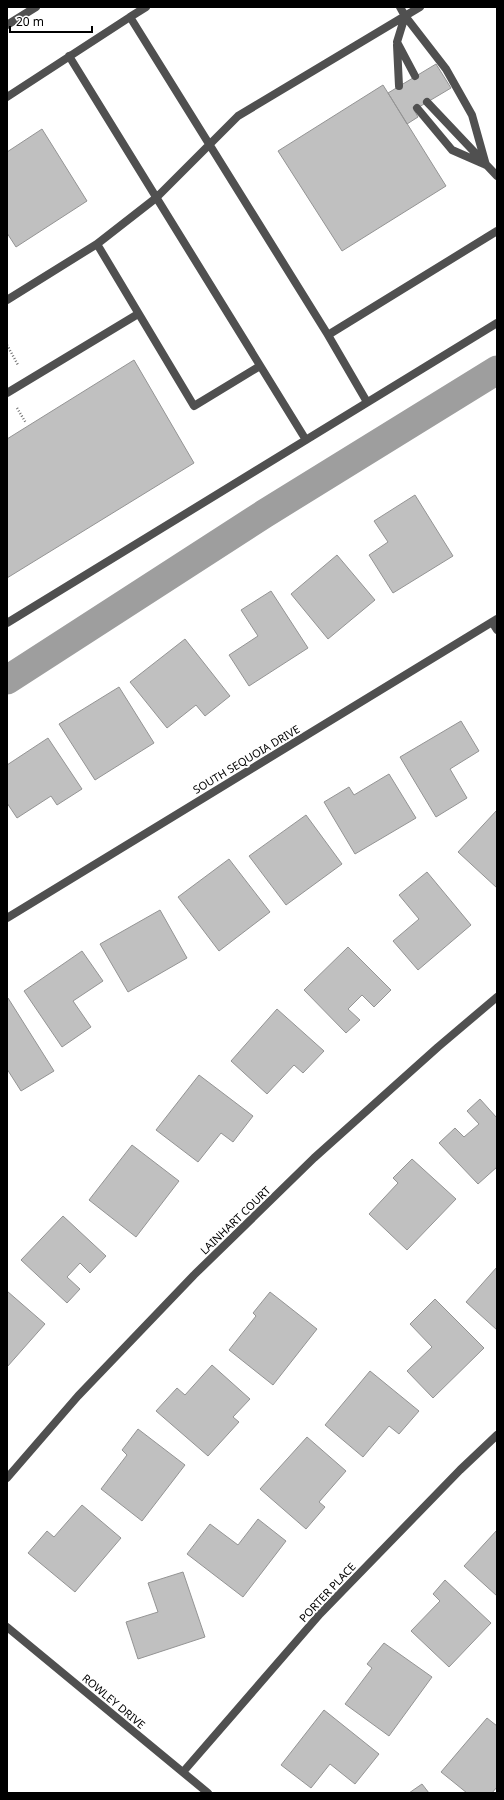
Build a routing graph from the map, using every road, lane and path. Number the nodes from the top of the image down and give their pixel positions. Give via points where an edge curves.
1 (36, 7) edge
2 (146, 7) edge
3 (400, 7) edge
4 (420, 7) edge
5 (405, 16) junction
6 (130, 17) junction
7 (7, 25) edge
8 (397, 42) junction
9 (69, 56) junction
10 (415, 76) dead end
11 (399, 86) dead end
12 (7, 97) edge
13 (427, 102) dead end
14 (417, 108) dead end
15 (209, 145) junction
16 (486, 165) junction
17 (497, 176) edge
18 (156, 198) junction
19 (497, 231) edge
20 (96, 244) junction
21 (7, 300) edge
22 (138, 314) junction
23 (497, 323) edge
24 (328, 335) junction
25 (7, 345) edge
26 (260, 366) junction
27 (19, 367) dead end
28 (7, 392) edge
29 (367, 402) junction
30 (14, 404) dead end
31 (26, 423) dead end
32 (306, 440) junction
33 (494, 620) edge
34 (7, 622) edge
35 (497, 630) edge
36 (7, 918) edge
37 (497, 998) edge
38 (497, 1435) edge
39 (7, 1478) edge
40 (7, 1627) edge
41 (183, 1772) junction
42 (208, 1793) edge

1 - 7 street
2 - 6 street
3 - 5 street
4 - 5 street
5 - 8 street
5 - 15 street via 238,116
5 - 16 street via 446,69 472,115
6 - 9 street
6 - 15 street
8 - 10 street
8 - 11 street
9 - 12 street
9 - 18 street
13 - 16 street
14 - 16 street via 452,150
15 - 18 street
15 - 24 street
16 - 17 street
18 - 20 street
18 - 26 street
19 - 24 street
20 - 21 street
20 - 22 street
22 - 26 street via 194,406
22 - 28 street
23 - 29 street
24 - 29 street
25 - 27 path
26 - 32 street
29 - 32 street
30 - 31 path
32 - 34 street
33 - 35 street
33 - 36 street, SOUTH SEQUOIA DRIVE
37 - 39 street, LAINHART COURT via 314,1158 200,1269 78,1396
38 - 41 street, PORTER PLACE via 320,1614
40 - 41 street, ROWLEY DRIVE
41 - 42 street, ROWLEY DRIVE

